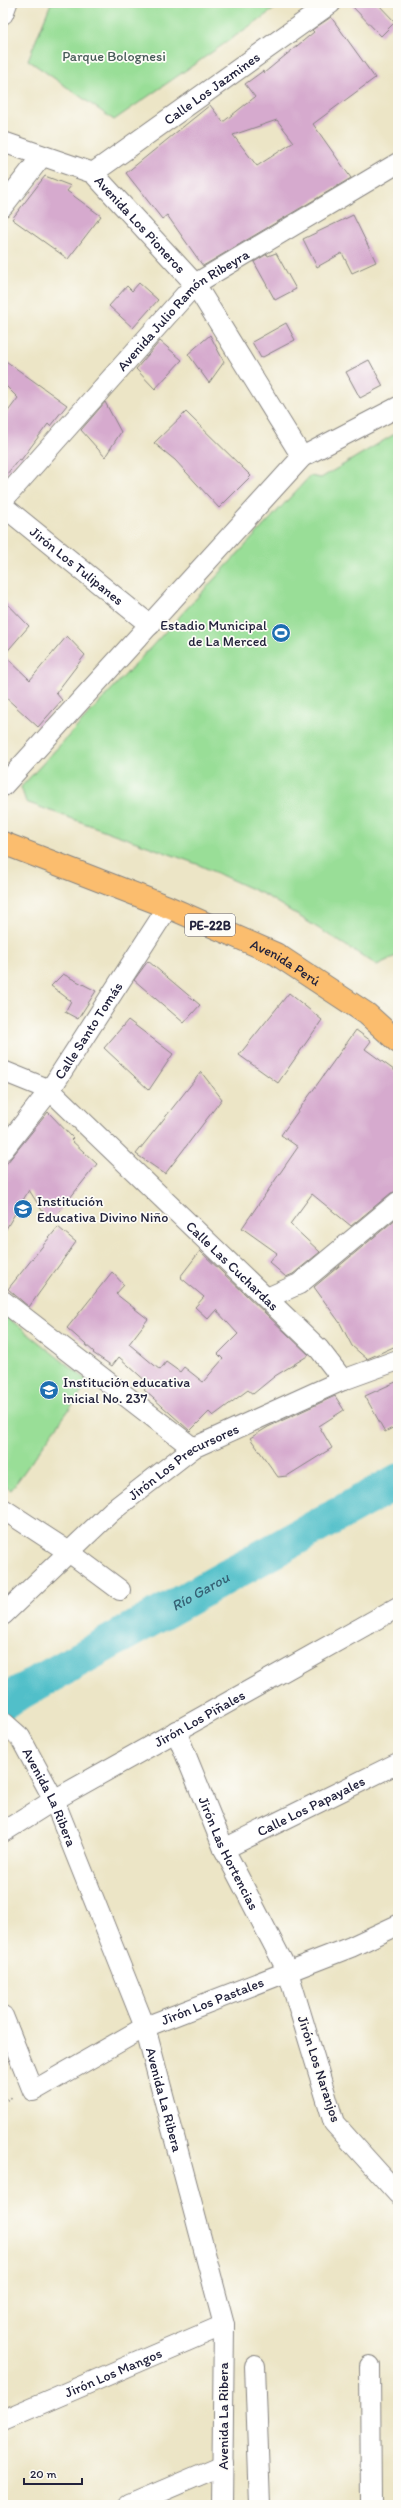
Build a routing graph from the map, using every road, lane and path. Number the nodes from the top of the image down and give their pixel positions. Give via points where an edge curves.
1 (7, 3) edge
2 (331, 3) edge
3 (3, 14) edge
4 (3, 142) edge
5 (42, 156) junction
6 (398, 163) edge
7 (93, 173) junction
8 (3, 206) edge
9 (195, 284) junction
10 (398, 407) edge
11 (302, 457) junction
12 (3, 500) edge
13 (3, 506) edge
14 (150, 624) junction
15 (3, 786) edge
16 (3, 843) edge
17 (168, 907) junction
18 (398, 1042) edge
19 (3, 1071) edge
20 (50, 1090) junction
21 (3, 1150) edge
22 (398, 1202) edge
23 (267, 1298) junction
24 (3, 1301) edge
25 (398, 1360) edge
26 (343, 1380) junction
27 (194, 1448) junction
28 (3, 1509) edge
29 (69, 1552) junction
30 (120, 1590) dead end
31 (398, 1607) edge
32 (3, 1615) edge
33 (3, 1722) edge
34 (176, 1731) junction
35 (398, 1763) edge
36 (54, 1800) junction
37 (3, 1832) edge
38 (224, 1849) junction
39 (398, 1925) edge
40 (288, 1972) junction
41 (3, 2016) edge
42 (145, 2027) junction
43 (398, 2194) edge
44 (224, 2325) junction
45 (254, 2366) dead end
46 (370, 2366) dead end
47 (3, 2420) edge
48 (223, 2466) junction
49 (130, 2505) edge
50 (222, 2505) edge
51 (260, 2505) edge
52 (371, 2505) edge

1 - 3 street
2 - 7 street, Calle Los Jazmines
4 - 5 street, Avenida Los Pioneros
5 - 7 street, Avenida Los Pioneros
5 - 8 street
6 - 9 street, Avenida Julio Ramón Ribeyra
7 - 9 street, Avenida Los Pioneros
9 - 11 street, Avenida Los Pioneros
9 - 12 street, Avenida Julio Ramón Ribeyra
10 - 11 street
11 - 14 street
13 - 14 street, Jirón Los Tulipanes
14 - 15 street
16 - 17 highway, Avenida Perú / PE-22B
17 - 18 highway, Avenida Perú / PE-22B via 276,954 367,1014
17 - 20 street, Calle Santo Tomás
19 - 20 street, Calle Las Cuchardas
20 - 21 street, Calle Santo Tomás
20 - 23 street, Calle Las Cuchardas
22 - 23 street via 299,1284
23 - 26 street, Calle Las Cuchardas via 319,1349
24 - 27 street
25 - 26 street, Jirón Los Precursores
26 - 27 street, Jirón Los Precursores
27 - 29 street, Jirón Los Precursores via 112,1511
28 - 29 street
29 - 30 street
29 - 32 street, Jirón Los Precursores
31 - 34 street, Jirón Los Piñales
33 - 36 street, Avenida La Ribera via 20,1737
34 - 36 street, Jirón Los Piñales
34 - 38 street, Jirón Las Hortencias
35 - 38 street, Calle Los Papayales
36 - 37 street, Jirón Los Piñales
36 - 42 street, Avenida La Ribera
38 - 40 street, Jirón Las Hortencias
39 - 40 street, Jirón Los Pastales
40 - 42 street, Jirón Los Pastales
40 - 43 street, Jirón Los Naranjos via 334,2123
41 - 42 street, Jirón Los Pastales via 33,2091
42 - 44 street, Avenida La Ribera
44 - 47 street, Jirón Los Mangos
44 - 48 street, Avenida La Ribera
45 - 51 street
46 - 52 street
48 - 49 street
48 - 50 street, Avenida La Ribera

